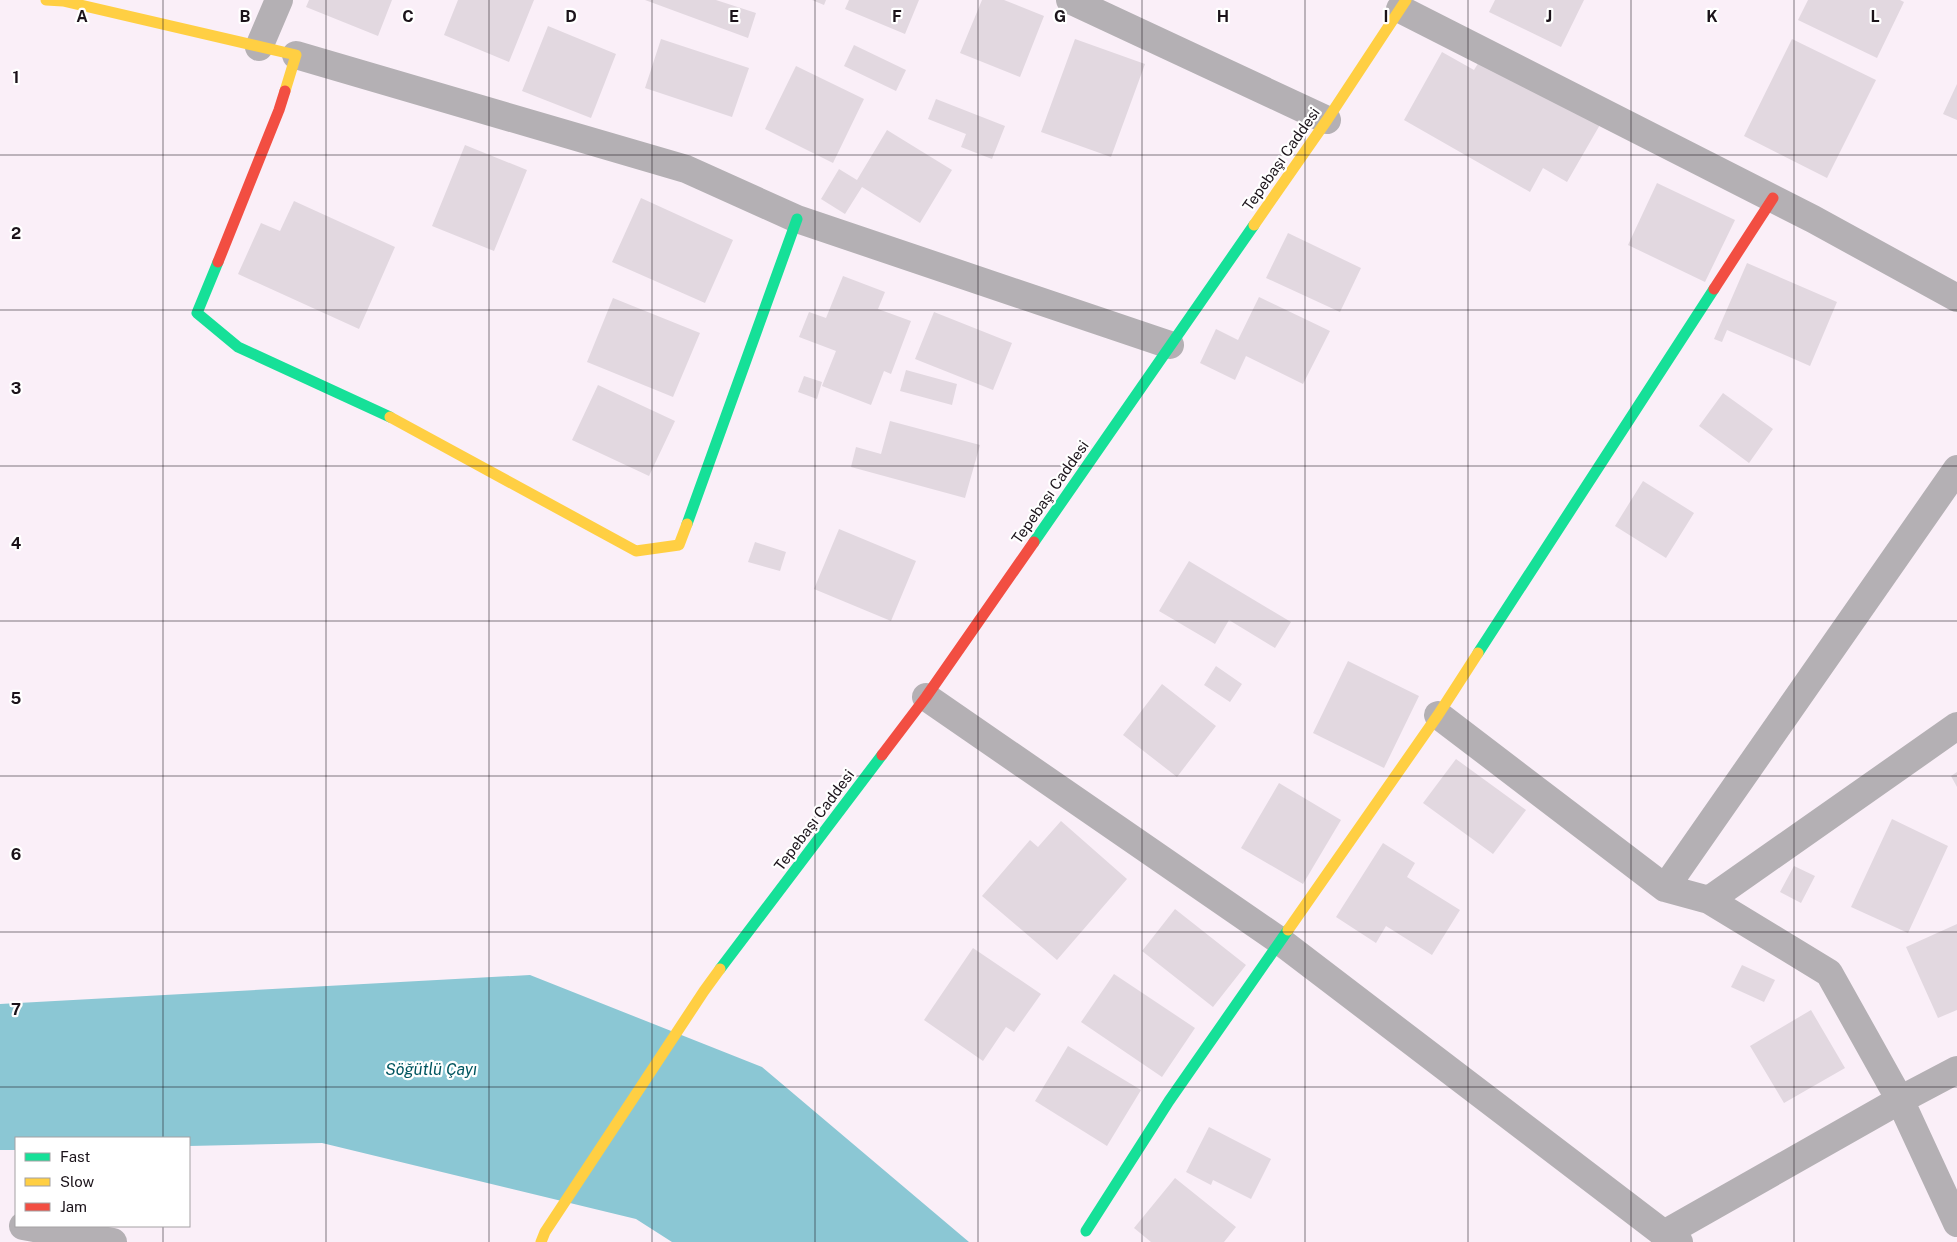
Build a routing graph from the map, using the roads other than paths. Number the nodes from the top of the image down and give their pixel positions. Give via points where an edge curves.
1 (46, 0) edge
2 (279, 0) edge
3 (1070, 0) edge
4 (1403, 4) edge
5 (259, 47) junction
6 (296, 55) junction
7 (1327, 120) junction
8 (1773, 198) junction
9 (797, 219) junction
10 (1957, 298) edge
11 (1170, 345) junction
12 (1957, 469) edge
13 (926, 697) junction
14 (1438, 715) junction
15 (1957, 726) edge
16 (1665, 888) junction
17 (1709, 900) junction
18 (1280, 941) junction
19 (1957, 1070) edge
20 (1900, 1100) junction
21 (0, 1222) edge
22 (1957, 1223) edge
23 (15, 1224) edge
24 (29, 1227) edge
25 (1086, 1231) dead end
26 (543, 1237) edge
27 (1669, 1239) edge
28 (113, 1242) edge

1 - 5 street via 64,1
2 - 5 street
3 - 7 street
4 - 7 street, Tepebaşı Caddesi
4 - 8 street
5 - 6 street
6 - 9 street via 686,169
6 - 9 street via 279,110 197,313 238,347 390,417 636,551 679,545
7 - 11 street, Tepebaşı Caddesi
8 - 10 street
8 - 14 street
9 - 11 street
11 - 13 street, Tepebaşı Caddesi
12 - 16 street
13 - 18 street
13 - 26 street, Tepebaşı Caddesi via 704,991
14 - 16 street
14 - 18 street
15 - 17 street
16 - 17 street
17 - 20 street via 1829,972
18 - 25 street via 1169,1100
18 - 27 street
19 - 20 street
20 - 22 street
20 - 27 street
21 - 23 street
24 - 28 street

